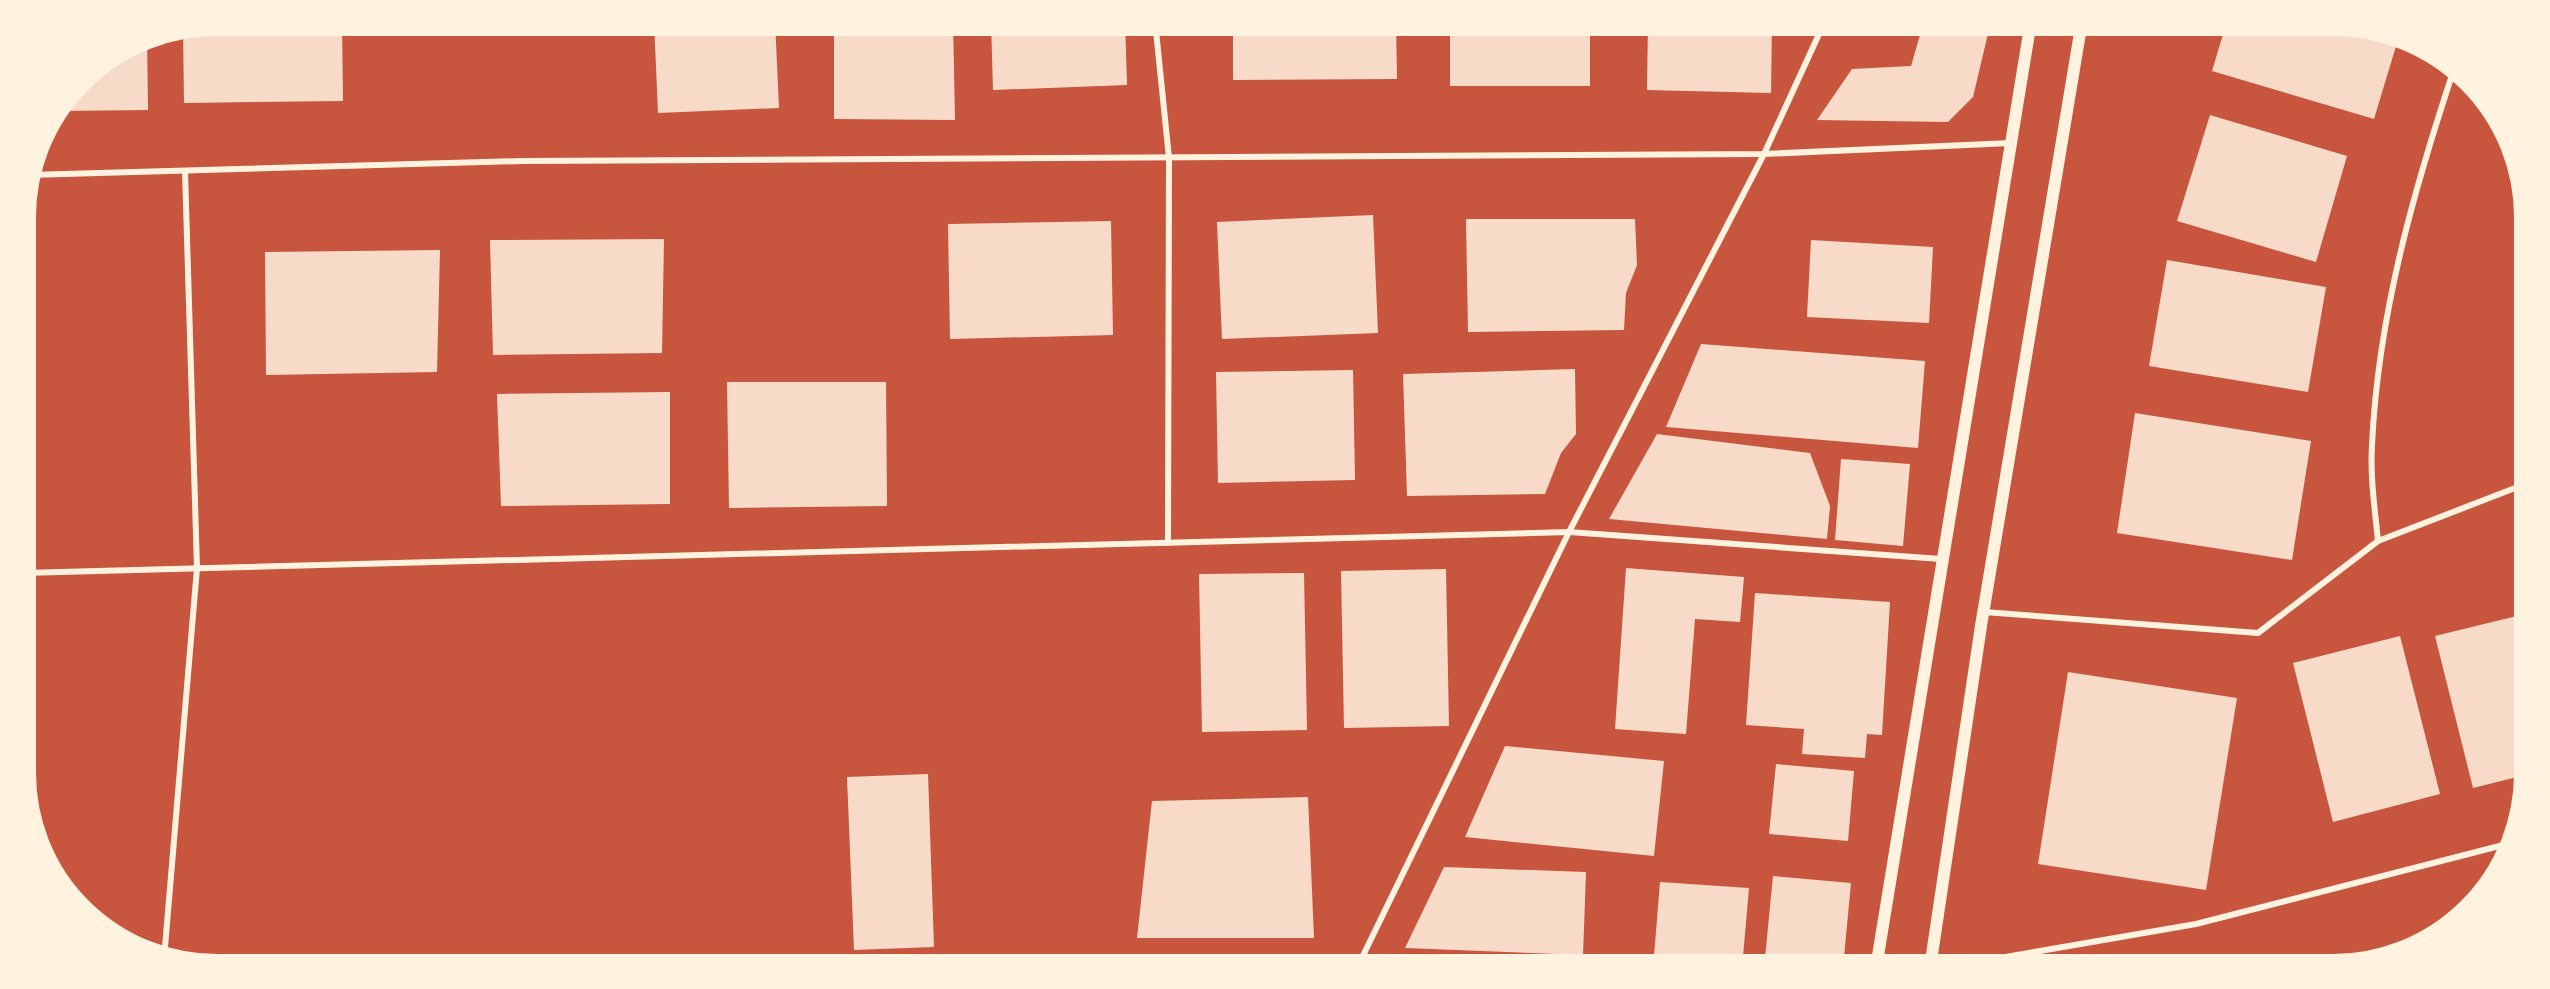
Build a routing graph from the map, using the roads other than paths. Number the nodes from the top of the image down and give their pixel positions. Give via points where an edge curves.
1 (1156, 32) edge
2 (1820, 32) edge
3 (2029, 32) edge
4 (2080, 32) edge
5 (2452, 75) edge
6 (2011, 143) junction
7 (1764, 154) junction
8 (1169, 158) junction
9 (185, 171) junction
10 (37, 175) edge
11 (2518, 487) edge
12 (1569, 532) junction
13 (2378, 541) junction
14 (1168, 543) junction
15 (1941, 559) junction
16 (197, 568) junction
17 (32, 573) edge
18 (1984, 612) junction
19 (2503, 845) edge
20 (165, 950) edge
21 (1362, 957) edge
22 (1878, 957) edge
23 (1932, 957) edge
24 (2005, 957) edge

1 - 8 street
2 - 7 street
3 - 6 main road
4 - 18 main road
5 - 13 street via 2428,146 2397,265 2380,355 2371,447
6 - 7 street
6 - 15 main road
7 - 8 street
7 - 12 street
8 - 9 street via 523,161
8 - 14 street
9 - 10 street
9 - 16 street
11 - 13 street
12 - 14 street
12 - 15 street
12 - 21 street
13 - 18 street via 2258,633
14 - 16 street
15 - 22 main road
16 - 17 street
16 - 20 street
18 - 23 main road
19 - 24 street via 2196,924

